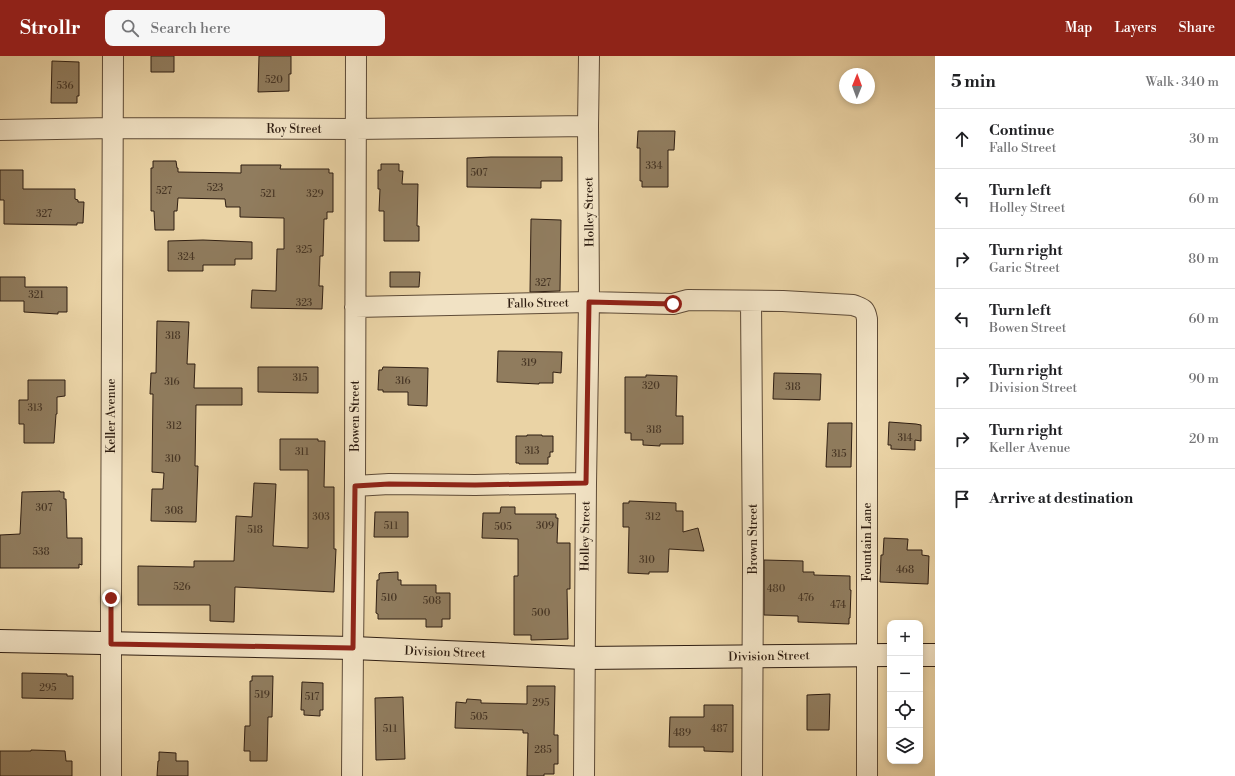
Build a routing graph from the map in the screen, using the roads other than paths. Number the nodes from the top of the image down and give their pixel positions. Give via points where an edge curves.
1 (113, 56) edge
2 (356, 56) edge
3 (589, 56) edge
4 (588, 126) junction
5 (112, 128) junction
6 (355, 129) junction
7 (0, 130) edge
8 (751, 301) junction
9 (589, 302) junction
10 (355, 307) junction
11 (863, 309) joint
12 (586, 483) junction
13 (355, 486) junction
14 (0, 641) edge
15 (111, 644) junction
16 (353, 648) junction
17 (867, 654) junction
18 (887, 655) edge
19 (923, 655) edge
20 (935, 655) edge
21 (752, 657) junction
22 (584, 658) junction
23 (111, 776) edge
24 (352, 776) edge
25 (584, 776) edge
26 (752, 776) edge
27 (867, 776) edge

1 - 5 street, Keller Avenue
2 - 6 street, Bowen Street
3 - 4 street, Holley Street
4 - 6 street, Roy Street
4 - 9 street, Holley Street
5 - 6 street, Roy Street
5 - 7 street, Roy Street
5 - 15 street, Keller Avenue
6 - 10 street, Bowen Street
8 - 9 street, Fallo Street via 688,300 673,304
8 - 11 street, Fallo Street via 854,305
8 - 21 street, Brown Street
9 - 10 street, Fallo Street
9 - 12 street, Holley Street
10 - 13 street, Bowen Street
11 - 17 street, Fountain Lane via 866,311 867,319
12 - 13 street
12 - 22 street, Holley Street
13 - 16 street, Bowen Street
14 - 15 main road, Division Street
15 - 16 main road, Division Street
15 - 23 street, Keller Avenue
16 - 22 main road, Division Street
16 - 24 street, Bowen Street
17 - 18 main road, Division Street
17 - 21 main road, Division Street
17 - 27 street, Fountain Lane
19 - 20 main road
21 - 22 main road, Division Street
21 - 26 street, Brown Street
22 - 25 street, Holley Street

